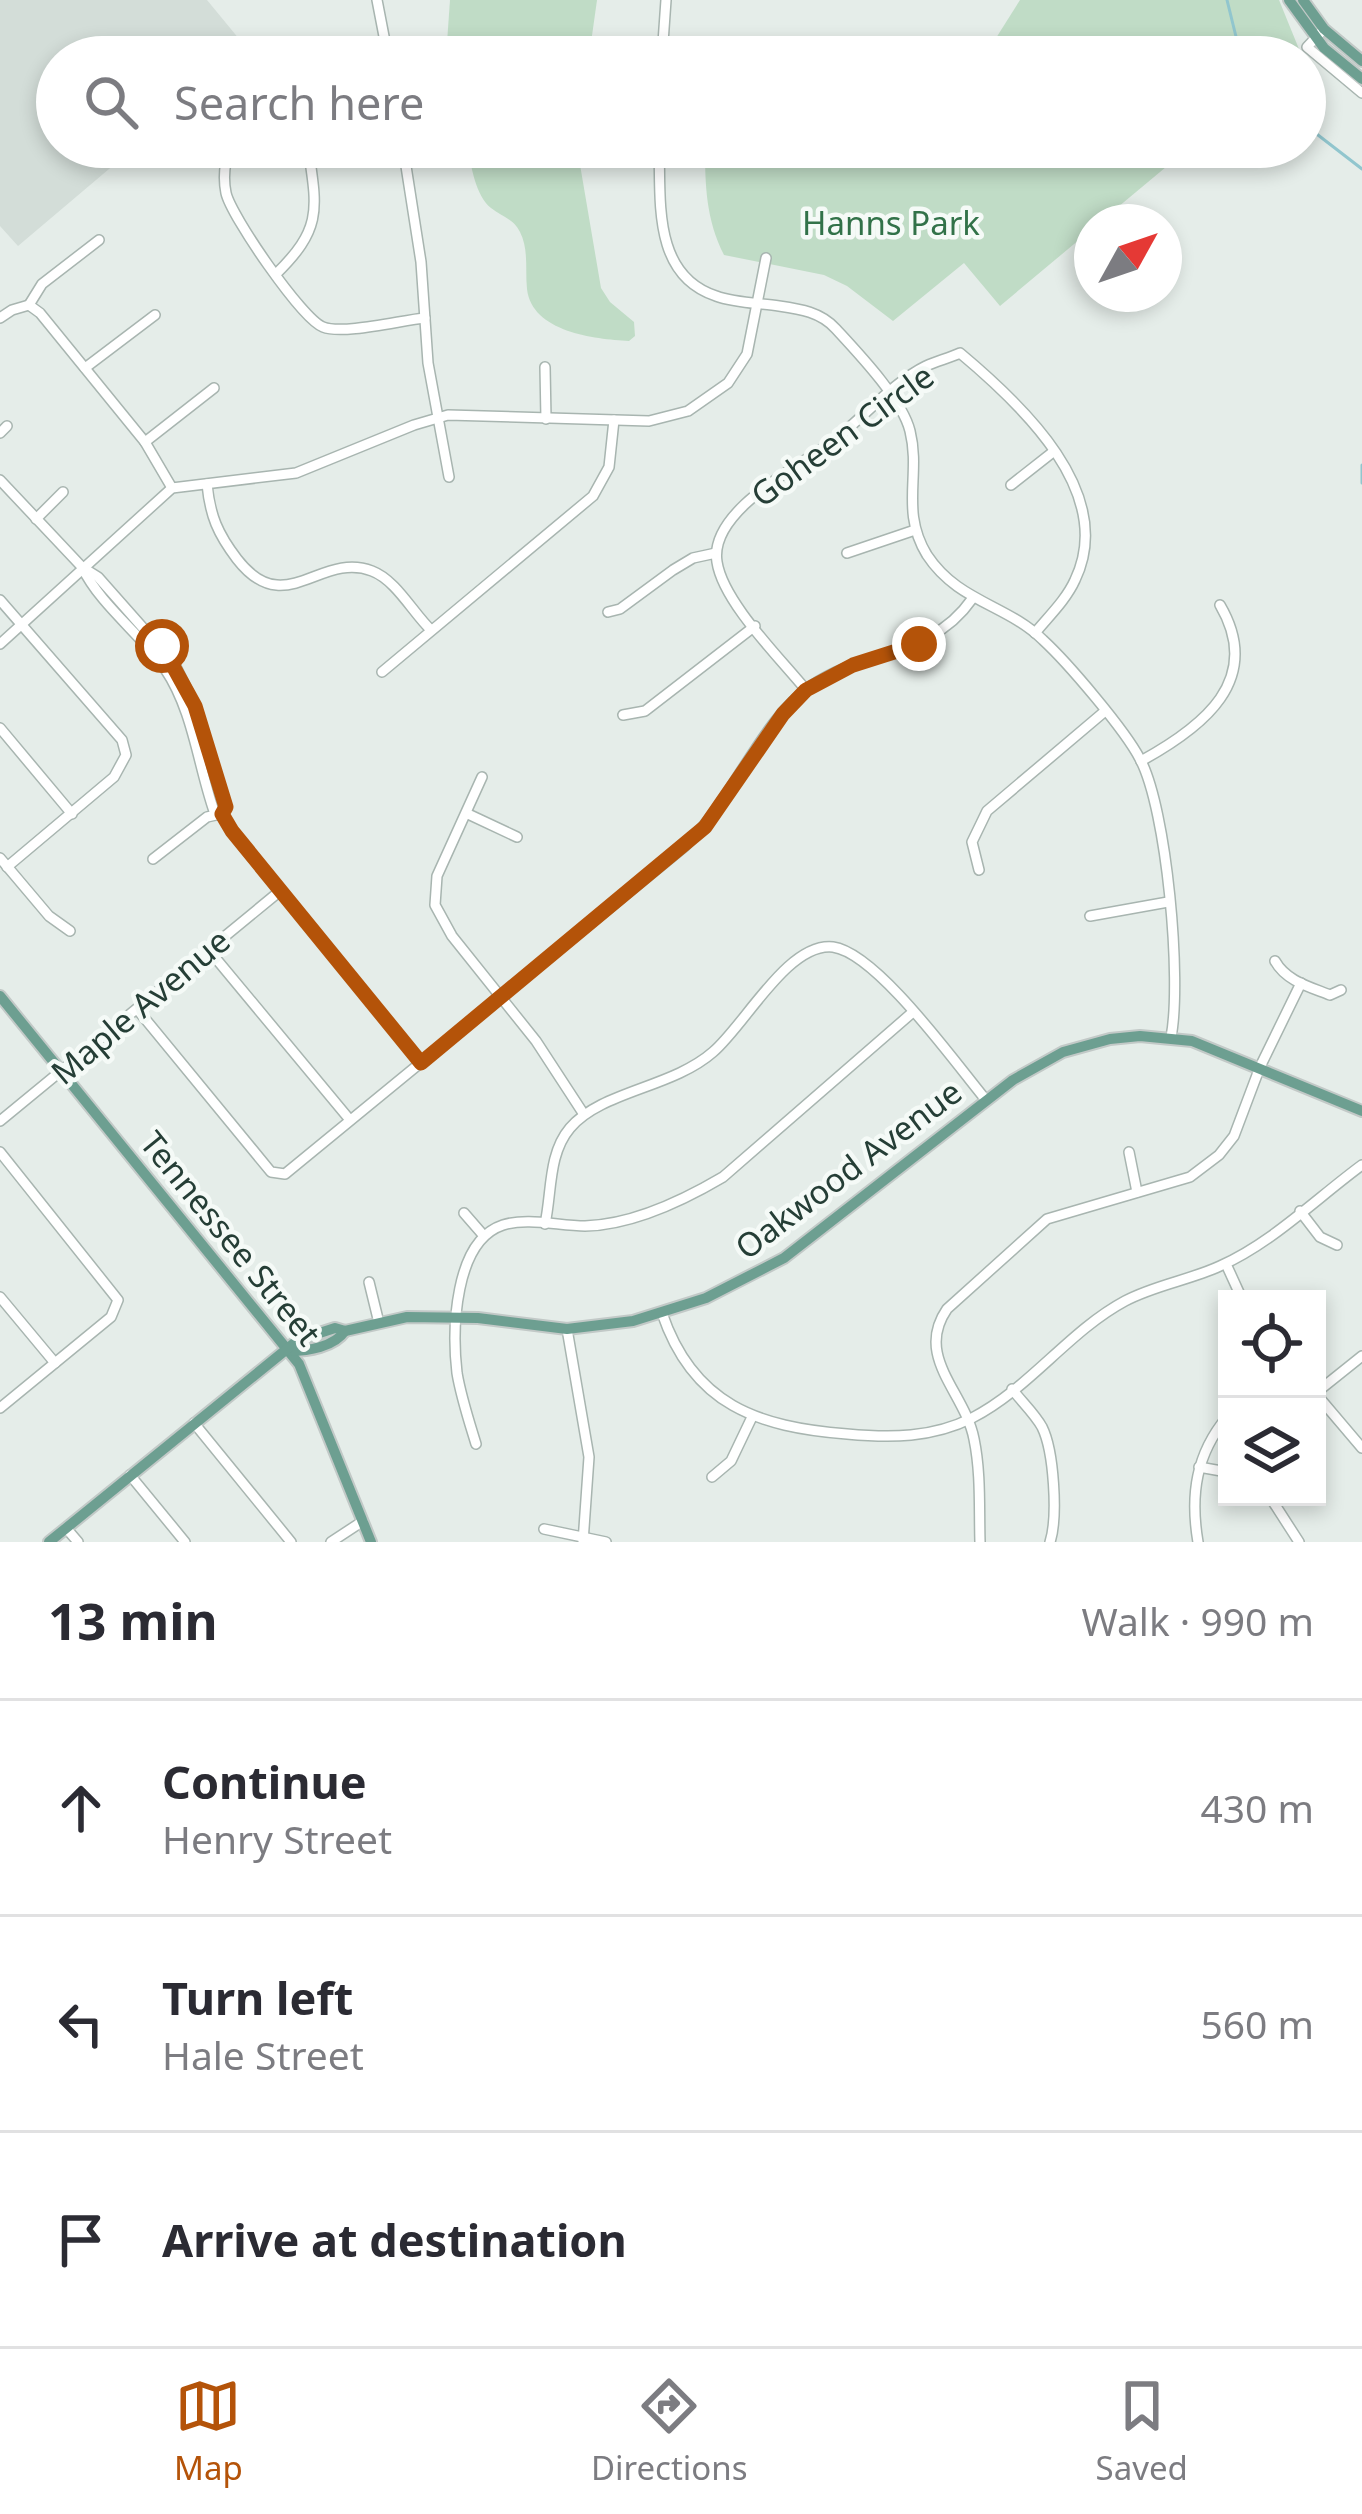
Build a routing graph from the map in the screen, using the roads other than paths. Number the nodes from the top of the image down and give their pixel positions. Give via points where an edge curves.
1 (377, 0) edge
2 (666, 0) edge
3 (1289, 0) edge
4 (1303, 0) edge
5 (1320, 33) junction
6 (384, 36) edge
7 (663, 36) edge
8 (1317, 36) edge
9 (1323, 36) edge
10 (1324, 36) edge
11 (1326, 37) edge
12 (1326, 40) edge
13 (1362, 61) edge
14 (1326, 63) edge
15 (1362, 79) edge
16 (1362, 94) edge
17 (227, 168) edge
18 (311, 168) edge
19 (406, 168) edge
20 (660, 168) edge
21 (99, 240) dead end
22 (766, 259) dead end
23 (276, 274) junction
24 (758, 303) junction
25 (29, 305) junction
26 (155, 315) dead end
27 (425, 317) junction
28 (0, 319) edge
29 (545, 367) dead end
30 (85, 368) junction
31 (214, 388) dead end
32 (890, 394) junction
33 (438, 417) junction
34 (546, 419) junction
35 (614, 421) junction
36 (145, 442) junction
37 (1053, 452) junction
38 (449, 477) dead end
39 (0, 480) edge
40 (207, 484) junction
41 (1011, 485) dead end
42 (172, 488) junction
43 (63, 492) dead end
44 (37, 519) junction
45 (915, 530) junction
46 (716, 553) junction
47 (847, 553) dead end
48 (82, 566) junction
49 (972, 599) junction
50 (0, 600) edge
51 (1220, 604) dead end
52 (608, 612) dead end
53 (22, 624) junction
54 (755, 626) junction
55 (431, 630) junction
56 (1035, 633) junction
57 (0, 644) edge
58 (382, 672) dead end
59 (806, 690) junction
60 (1104, 712) junction
61 (623, 715) dead end
62 (0, 728) edge
63 (1141, 761) junction
64 (482, 777) dead end
65 (72, 814) junction
66 (222, 814) junction
67 (468, 814) junction
68 (517, 837) dead end
69 (153, 859) dead end
70 (4, 863) edge
71 (979, 870) dead end
72 (280, 891) junction
73 (1168, 902) junction
74 (1090, 916) dead end
75 (70, 931) dead end
76 (208, 949) junction
77 (1275, 962) dead end
78 (1301, 983) junction
79 (1341, 990) dead end
80 (501, 997) junction
81 (1, 998) edge
82 (137, 1010) junction
83 (913, 1012) junction
84 (1171, 1037) junction
85 (421, 1063) junction
86 (1260, 1067) junction
87 (61, 1071) junction
88 (986, 1100) junction
89 (1362, 1111) edge
90 (584, 1114) junction
91 (350, 1120) junction
92 (0, 1121) edge
93 (0, 1152) edge
94 (1129, 1152) dead end
95 (1362, 1165) edge
96 (1136, 1192) junction
97 (1300, 1211) junction
98 (464, 1213) dead end
99 (545, 1224) junction
100 (484, 1236) junction
101 (1337, 1245) dead end
102 (1226, 1264) junction
103 (369, 1282) dead end
104 (1238, 1290) edge
105 (0, 1297) edge
106 (662, 1313) junction
107 (458, 1318) junction
108 (379, 1323) junction
109 (567, 1329) junction
110 (290, 1351) junction
111 (1362, 1356) edge
112 (55, 1363) junction
113 (1326, 1386) edge
114 (1012, 1390) junction
115 (1321, 1398) edge
116 (0, 1408) edge
117 (752, 1417) junction
118 (969, 1420) junction
119 (194, 1423) junction
120 (1218, 1429) edge
121 (476, 1444) dead end
122 (1362, 1448) edge
123 (1198, 1467) junction
124 (1218, 1470) edge
125 (130, 1475) junction
126 (712, 1477) dead end
127 (1276, 1506) edge
128 (363, 1521) junction
129 (66, 1528) junction
130 (544, 1529) dead end
131 (583, 1540) edge
132 (49, 1542) edge
133 (78, 1542) edge
134 (185, 1542) edge
135 (291, 1542) edge
136 (331, 1542) edge
137 (371, 1542) edge
138 (606, 1542) edge
139 (980, 1542) edge
140 (1050, 1542) edge
141 (1198, 1542) edge
142 (1299, 1542) edge

1 - 6 street
2 - 7 street
3 - 5 main road
4 - 5 main road
5 - 8 street
5 - 9 main road
5 - 10 main road
11 - 13 main road
12 - 15 main road
14 - 16 street
17 - 23 street via 230,206
18 - 23 street via 314,222
19 - 27 street
20 - 24 street via 672,260 703,291
21 - 25 street via 42,284
22 - 24 street
23 - 27 street via 326,329
24 - 32 street via 827,320
24 - 35 street via 747,353 717,394 668,418
25 - 28 street
25 - 30 street
26 - 30 street
27 - 33 street
29 - 34 street
30 - 36 street
31 - 36 street
32 - 37 street, Goheen Circle via 960,353 991,376
32 - 45 street via 911,436
32 - 46 street, Goheen Circle via 738,511
33 - 34 street
33 - 38 street
33 - 40 street via 296,473
34 - 35 street
35 - 55 street via 609,466 593,496
36 - 42 street
37 - 41 street
37 - 56 street, Goheen Circle via 1077,487 1086,541 1076,578
39 - 44 street
40 - 42 street
40 - 55 street via 217,533 262,585 366,568
42 - 48 street
43 - 44 street
44 - 48 street
45 - 47 street
45 - 49 street via 938,569
46 - 52 street via 693,558
46 - 54 street via 731,596
48 - 53 street
48 - 66 street via 176,687 214,811
49 - 56 street
49 - 59 street via 940,634
50 - 53 street
51 - 63 street via 1234,647 1228,688 1192,728
53 - 57 street
53 - 65 street via 123,741 121,770
54 - 59 street
54 - 61 street via 645,711
55 - 58 street
56 - 60 street
59 - 80 street via 705,827
60 - 63 street
60 - 71 street via 987,811 972,842
62 - 65 street
63 - 73 street
64 - 67 street
65 - 70 street
66 - 69 street
66 - 72 street
67 - 68 street
67 - 80 street via 437,876 435,904
70 - 75 street
72 - 76 street, Maple Avenue
72 - 85 street
73 - 74 street
73 - 84 street via 1177,980
76 - 82 street, Maple Avenue
76 - 91 street
77 - 78 street
78 - 79 street via 1330,995
78 - 86 street
80 - 85 street
80 - 90 street
81 - 87 main road, Tennessee Street
82 - 87 street, Maple Avenue
82 - 91 street via 271,1172 284,1174
83 - 88 street
83 - 90 street via 860,958 816,948 791,963 695,1066
83 - 99 street via 723,1177 620,1221
84 - 86 main road, Oakwood Avenue
84 - 88 main road, Oakwood Avenue via 1086,1044
85 - 91 street
86 - 89 main road, Oakwood Avenue
86 - 96 street via 1219,1155 1190,1178
87 - 92 street, Maple Avenue
87 - 110 main road, Tennessee Street
88 - 106 main road, Oakwood Avenue via 784,1258
90 - 99 street via 560,1141
93 - 112 street via 118,1304
94 - 96 street
95 - 97 street
96 - 118 street via 1047,1219 936,1324 935,1346
97 - 101 street
97 - 102 street
98 - 100 street
99 - 100 street via 508,1223
100 - 107 street via 466,1259
102 - 104 street
102 - 114 street via 1129,1299
103 - 108 street
105 - 112 street
106 - 109 main road, Oakwood Avenue
106 - 117 street via 694,1372
107 - 108 main road, Oakwood Avenue
107 - 109 main road, Oakwood Avenue
107 - 121 street via 457,1369
108 - 110 main road, Oakwood Avenue via 335,1328 298,1340
109 - 131 street via 589,1457
110 - 119 main road, Oakwood Avenue
110 - 128 main road, Tennessee Street
111 - 113 street
112 - 116 street
114 - 118 street
114 - 140 street via 1043,1430
115 - 122 street
117 - 118 street via 890,1436
117 - 126 street via 731,1461
118 - 139 street
119 - 125 main road, Oakwood Avenue
119 - 135 street
120 - 123 street
123 - 124 street
123 - 141 street
125 - 129 main road, Oakwood Avenue
125 - 134 street
127 - 142 street
128 - 136 street
128 - 137 main road, Tennessee Street
129 - 132 main road, Oakwood Avenue
129 - 133 street
130 - 131 street
131 - 138 street

